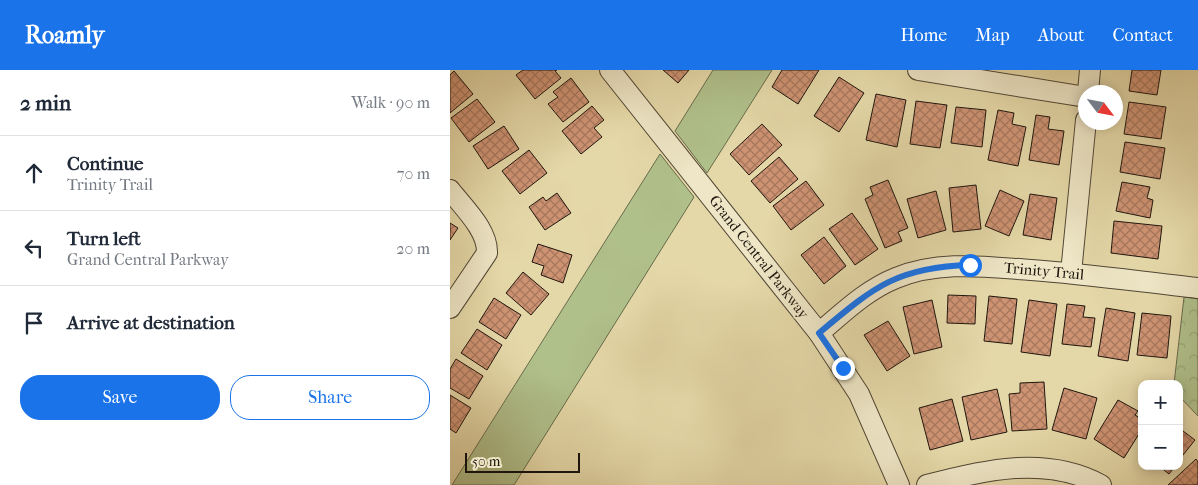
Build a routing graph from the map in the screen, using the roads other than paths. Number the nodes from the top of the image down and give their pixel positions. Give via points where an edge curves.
1 (610, 70) edge
2 (918, 70) edge
3 (1090, 70) edge
4 (1089, 85) edge
5 (1078, 95) edge
6 (1085, 130) edge
7 (450, 190) edge
8 (1071, 273) junction
9 (1198, 288) edge
10 (450, 308) edge
11 (819, 333) junction
12 (899, 485) edge
13 (927, 485) edge
14 (1101, 485) edge

1 - 11 street, Grand Central Parkway
2 - 5 street
3 - 4 street
6 - 8 street
7 - 10 street via 487,244 487,253
8 - 9 street, Trinity Trail
8 - 11 street, Trinity Trail via 970,265 913,272 881,284
11 - 12 street, Grand Central Parkway via 859,394
13 - 14 street via 974,472 1038,467 1078,474

